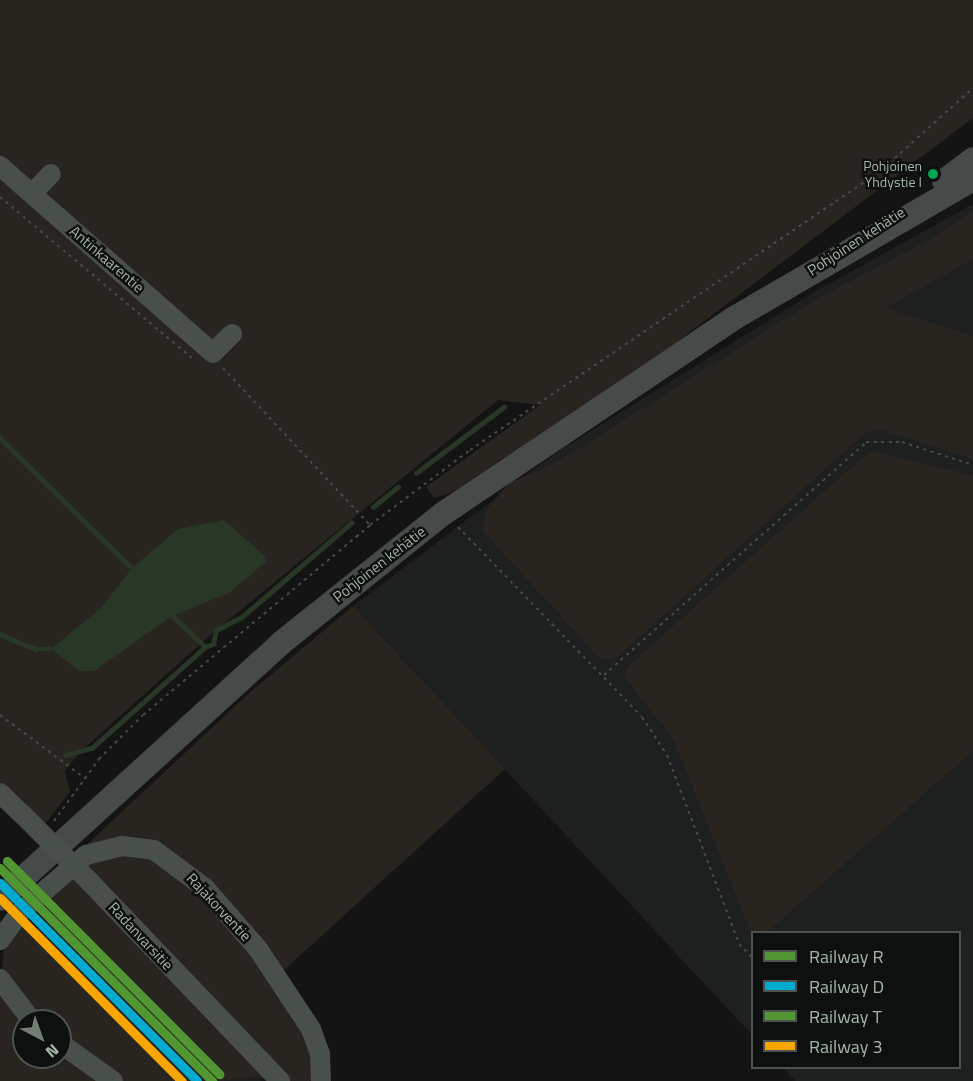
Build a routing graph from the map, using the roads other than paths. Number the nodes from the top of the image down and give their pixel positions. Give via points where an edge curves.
1 (973, 159) edge
2 (0, 166) edge
3 (51, 174) dead end
4 (973, 179) edge
5 (33, 194) junction
6 (798, 280) junction
7 (232, 334) dead end
8 (0, 793) edge
9 (0, 899) edge
10 (0, 940) edge
11 (0, 979) edge
12 (23, 1009) edge
13 (72, 1051) edge
14 (113, 1081) edge
15 (280, 1081) edge
16 (321, 1081) edge

1 - 6 main road, Pohjoinen kehätie
2 - 5 street, Antinkaarentie
3 - 5 street
4 - 6 main road, Pohjoinen kehätie via 884,235
5 - 7 street, Antinkaarentie via 214,361
6 - 9 main road, Pohjoinen kehätie via 609,398 444,513 281,644
8 - 15 street, Radanvarsitie, bridge via 89,880
10 - 16 street, Rajakorventie via 20,912 86,855 122,846 154,850 205,888 264,956 311,1029 320,1054
11 - 12 street
13 - 14 street

